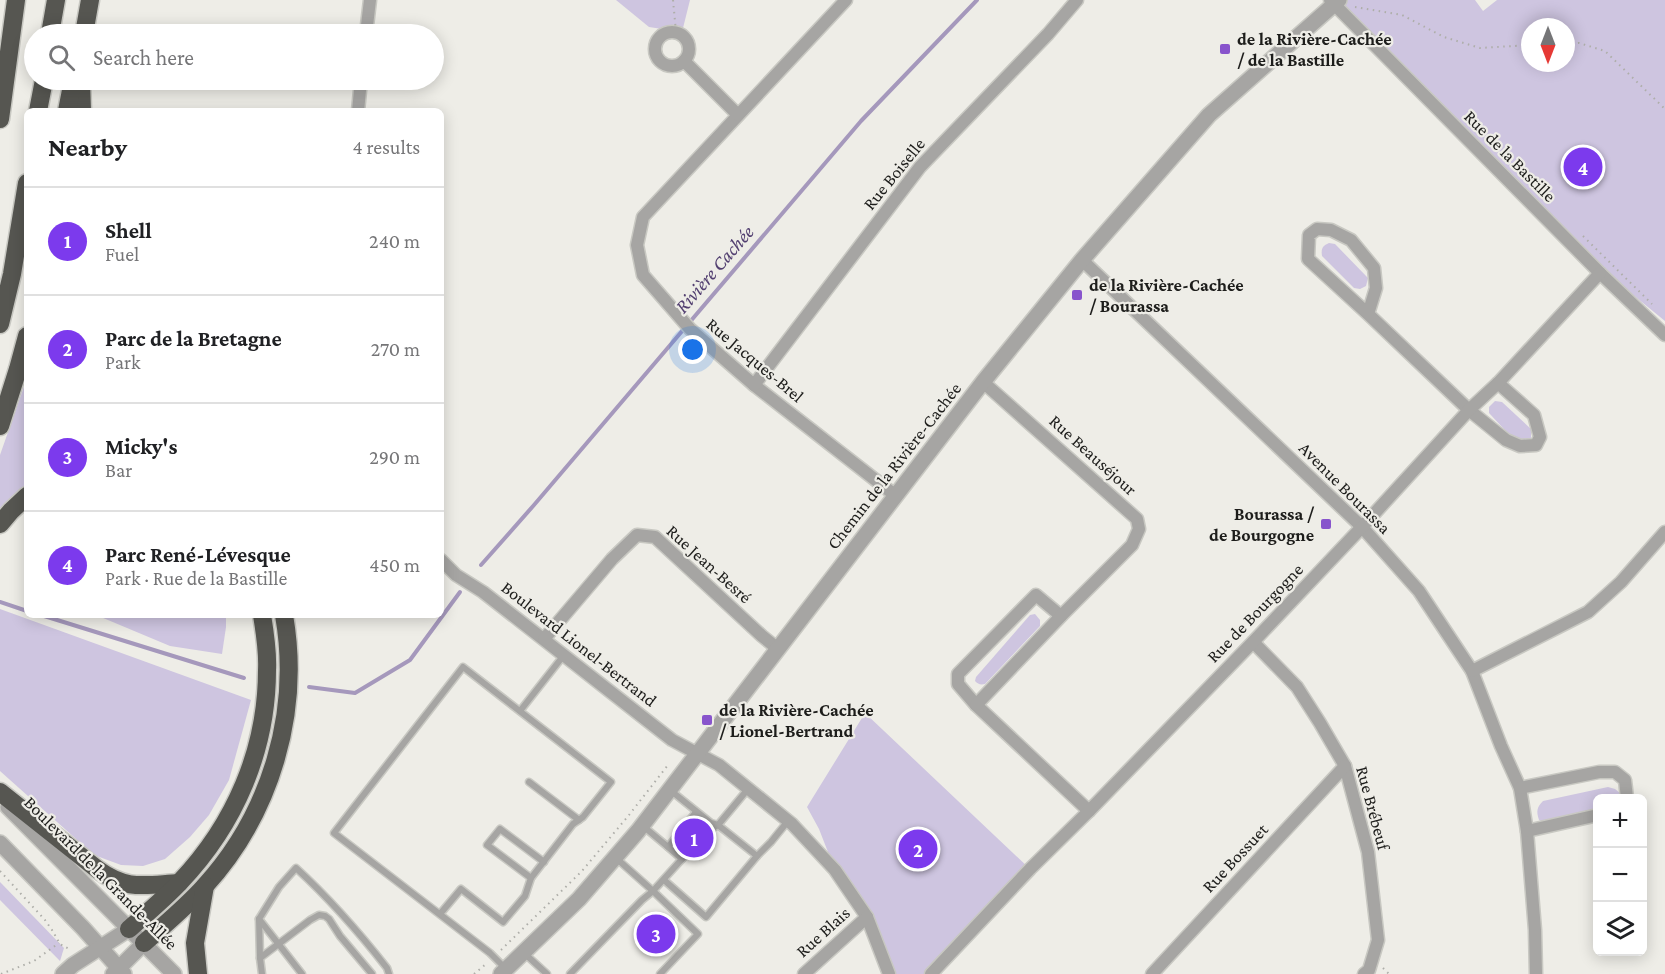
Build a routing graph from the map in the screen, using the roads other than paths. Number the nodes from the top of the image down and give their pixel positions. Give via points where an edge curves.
1 (16, 0) edge
2 (56, 0) edge
3 (90, 0) edge
4 (370, 0) edge
5 (846, 0) edge
6 (1077, 0) edge
7 (1338, 2) edge
8 (52, 24) edge
9 (86, 24) edge
10 (367, 24) edge
11 (684, 61) junction
12 (42, 90) edge
13 (71, 90) edge
14 (81, 90) edge
15 (360, 90) edge
16 (39, 108) edge
17 (68, 108) edge
18 (82, 108) edge
19 (358, 108) edge
20 (738, 115) junction
21 (0, 119) edge
22 (24, 201) edge
23 (1082, 260) junction
24 (1600, 273) junction
25 (1368, 314) junction
26 (0, 324) edge
27 (1665, 335) edge
28 (24, 347) edge
29 (983, 382) junction
30 (1498, 383) junction
31 (754, 385) junction
32 (1469, 410) junction
33 (0, 426) edge
34 (896, 496) junction
35 (24, 499) edge
36 (0, 524) edge
37 (1362, 527) junction
38 (1665, 532) edge
39 (444, 563) edge
40 (1061, 616) junction
41 (262, 618) edge
42 (284, 618) edge
43 (544, 639) junction
44 (1253, 642) junction
45 (778, 649) junction
46 (564, 655) junction
47 (1472, 672) junction
48 (976, 705) junction
49 (520, 711) junction
50 (697, 754) junction
51 (1345, 766) junction
52 (529, 782) dead end
53 (1520, 788) junction
54 (748, 789) junction
55 (670, 790) junction
56 (0, 792) edge
57 (1627, 794) edge
58 (0, 799) edge
59 (1089, 811) junction
60 (696, 812) junction
61 (1593, 816) edge
62 (579, 820) junction
63 (788, 821) junction
64 (718, 825) junction
65 (642, 826) junction
66 (1527, 831) junction
67 (0, 843) edge
68 (668, 847) junction
69 (757, 856) junction
70 (616, 858) junction
71 (682, 859) junction
72 (544, 862) junction
73 (531, 878) junction
74 (664, 880) junction
75 (179, 883) junction
76 (205, 886) junction
77 (653, 891) junction
78 (440, 914) junction
79 (867, 917) junction
80 (259, 919) junction
81 (129, 929) junction
82 (144, 943) junction
83 (279, 945) junction
84 (101, 948) junction
85 (524, 953) junction
86 (260, 958) junction
87 (576, 967) junction
88 (118, 972) edge
89 (504, 972) edge
90 (63, 974) edge
91 (174, 974) edge
92 (198, 974) edge
93 (262, 974) edge
94 (302, 974) edge
95 (372, 974) edge
96 (390, 974) edge
97 (547, 974) edge
98 (570, 974) edge
99 (583, 974) edge
100 (660, 974) edge
101 (804, 974) edge
102 (889, 974) edge
103 (931, 974) edge
104 (1152, 974) edge
105 (1364, 974) edge
106 (1536, 974) edge

1 - 21 highway
2 - 8 highway
3 - 9 highway
4 - 10 street
5 - 20 street, Rue Jacques-Brel
6 - 31 street, Rue Boiselle via 920,167
7 - 23 street, Chemin de la Rivière-Cachée via 1209,115
7 - 24 street, Rue de la Bastille
11 - 11 street via 673,66 662,63 655,53 660,36 670,31 685,38 689,52
11 - 20 street
12 - 16 highway
13 - 17 highway
14 - 18 highway
15 - 19 street
20 - 31 street, Rue Jacques-Brel via 643,217 637,245 643,275 690,328
22 - 26 highway
23 - 29 street, Chemin de la Rivière-Cachée
23 - 37 street, Avenue Bourassa
24 - 27 street, Rue de la Bastille
24 - 30 street, Rue de Bourgogne
25 - 25 street via 1376,288 1374,268 1351,240 1331,230 1317,230 1309,236 1308,260
25 - 32 street
28 - 33 highway
29 - 34 street, Chemin de la Rivière-Cachée
29 - 40 street, Rue Beauséjour via 1137,519 1139,529 1132,545
30 - 32 street, Rue de Bourgogne
30 - 32 street via 1534,415 1540,437 1536,445 1520,446 1506,440
31 - 34 street, Rue Jacques-Brel
32 - 37 street, Rue de Bourgogne
34 - 45 street, Chemin de la Rivière-Cachée
35 - 36 highway
37 - 44 street, Rue de Bourgogne
37 - 47 street, Avenue Bourassa via 1419,591
38 - 47 street via 1588,612
39 - 43 street, Boulevard Lionel-Bertrand
40 - 48 street, Rue Beauséjour
40 - 48 street via 1035,596 958,674 958,684
41 - 75 highway via 267,650 266,693 254,759 229,816 209,848
42 - 76 highway via 289,682 278,754 251,822
43 - 45 street, Rue Jean-Besré via 637,535 655,537
43 - 46 street, Boulevard Lionel-Bertrand
44 - 51 street, Rue Brébeuf via 1297,687
44 - 59 street, Rue de Bourgogne
45 - 50 street, Chemin de la Rivière-Cachée
46 - 49 lane
46 - 50 street, Boulevard Lionel-Bertrand via 672,740
47 - 53 street, Avenue Bourassa
48 - 59 street
49 - 62 lane via 611,782
49 - 78 lane via 463,667 334,833
50 - 54 street, Boulevard Lionel-Bertrand via 719,765
50 - 55 street, Chemin de la Rivière-Cachée
51 - 104 street, Rue Bossuet
51 - 105 street, Rue Brébeuf via 1368,852 1378,940 1369,970
52 - 62 lane
53 - 57 street via 1599,771 1615,772 1625,780
53 - 66 street, Avenue Bourassa
54 - 63 street, Boulevard Lionel-Bertrand
54 - 64 lane
55 - 60 lane
55 - 65 street, Chemin de la Rivière-Cachée
56 - 75 highway via 112,879 141,886
58 - 81 street, Boulevard de la Grande-Allée
59 - 103 street, Rue de Bourgogne
60 - 64 lane
60 - 68 lane
61 - 66 street
62 - 72 lane
63 - 69 lane
63 - 79 street, Boulevard Lionel-Bertrand via 835,870
64 - 69 lane
64 - 71 lane via 704,833
65 - 68 lane
65 - 70 street, Chemin de la Rivière-Cachée
66 - 106 street, Avenue Bourassa
67 - 84 street
68 - 71 lane
69 - 74 lane via 706,917
70 - 77 lane
70 - 85 street, Chemin de la Rivière-Cachée
71 - 74 lane
72 - 73 lane
72 - 73 lane via 500,829 487,845
73 - 78 lane via 525,896 503,922 461,889
74 - 77 lane
75 - 81 highway
76 - 82 highway
76 - 92 highway via 195,943
77 - 87 lane
77 - 100 lane via 698,934
78 - 89 lane via 490,953
79 - 101 street, Rue Blais
79 - 102 street, Boulevard Lionel-Bertrand
80 - 83 lane
80 - 86 lane
80 - 96 lane via 296,867 348,920
81 - 82 street, Boulevard de la Grande-Allée
81 - 84 street
82 - 88 street
82 - 91 street, Boulevard de la Grande-Allée
83 - 86 lane
83 - 94 lane
83 - 95 lane via 315,916 325,916
84 - 88 street
84 - 90 street
85 - 89 street, Chemin de la Rivière-Cachée
85 - 97 lane
86 - 93 lane
87 - 98 lane
87 - 99 lane

